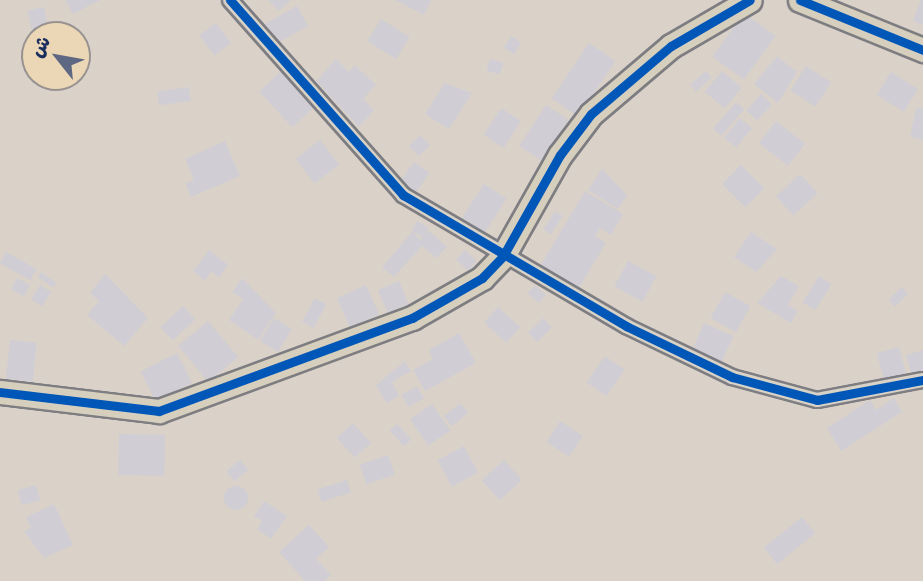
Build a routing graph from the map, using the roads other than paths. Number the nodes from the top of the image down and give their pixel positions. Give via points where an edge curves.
1 (230, 0) edge
2 (750, 0) edge
3 (800, 0) edge
4 (923, 50) edge
5 (503, 256) junction
6 (923, 380) edge
7 (0, 392) edge

1 - 5 street via 403,195
2 - 5 main road via 671,46 591,114 560,155
3 - 4 main road
5 - 6 street via 732,377 817,400
5 - 7 main road via 482,278 412,318 159,411

